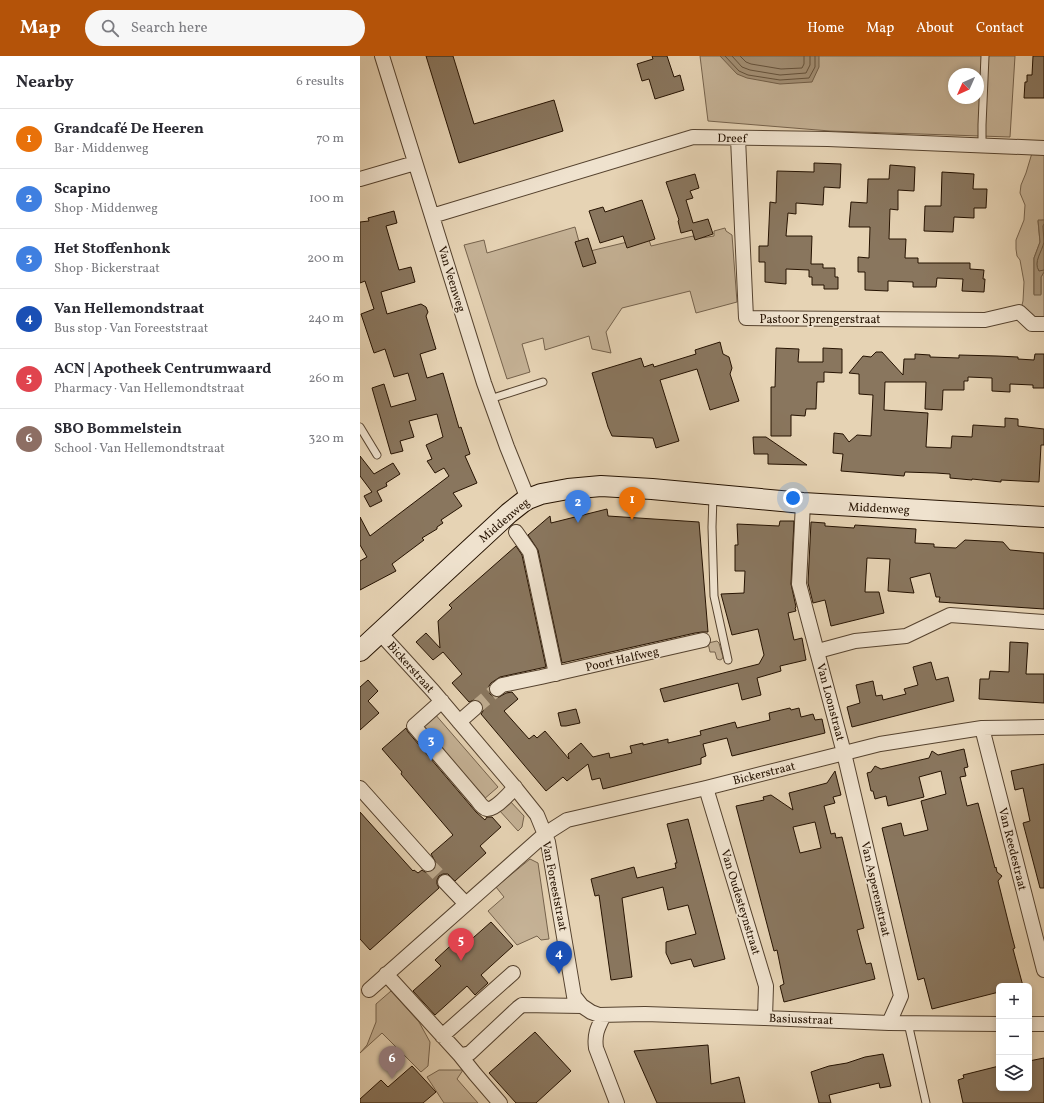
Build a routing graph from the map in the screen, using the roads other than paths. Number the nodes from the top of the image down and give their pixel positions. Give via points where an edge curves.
1 (382, 56) edge
2 (985, 56) edge
3 (738, 138) junction
4 (982, 145) junction
5 (1044, 148) edge
6 (415, 163) junction
7 (360, 179) edge
8 (432, 216) junction
9 (1044, 324) edge
10 (544, 382) dead end
11 (490, 399) junction
12 (360, 427) edge
13 (377, 456) dead end
14 (713, 496) junction
15 (528, 499) junction
16 (804, 503) junction
17 (1044, 517) edge
18 (516, 532) dead end
19 (1044, 622) edge
20 (380, 633) junction
21 (703, 640) dead end
22 (360, 651) edge
23 (818, 651) junction
24 (728, 660) dead end
25 (556, 674) junction
26 (497, 689) tunnel mouth
27 (442, 701) junction
28 (475, 706) tunnel mouth
29 (458, 720) junction
30 (1044, 727) edge
31 (982, 728) junction
32 (844, 753) junction
33 (515, 787) junction
34 (360, 788) edge
35 (706, 788) junction
36 (545, 834) junction
37 (428, 864) tunnel mouth
38 (445, 882) tunnel mouth
39 (466, 904) junction
40 (1044, 970) edge
41 (513, 973) dead end
42 (386, 974) junction
43 (370, 990) dead end
44 (582, 1006) junction
45 (604, 1015) junction
46 (765, 1018) junction
47 (890, 1023) junction
48 (908, 1023) junction
49 (996, 1024) edge
50 (442, 1036) junction
51 (459, 1054) junction
52 (500, 1103) edge
53 (617, 1103) edge
54 (926, 1103) edge

1 - 6 street, Van Veenweg
2 - 4 lane
3 - 4 street, Dreef
3 - 8 street, Dreef via 693,138
3 - 9 street, Pastoor Sprengerstraat via 746,318 985,320 1019,312 1032,324
4 - 5 street, Dreef
6 - 7 street
6 - 8 street, Van Veenweg
8 - 11 street, Van Veenweg
10 - 11 lane
11 - 15 street, Van Veenweg
12 - 13 lane
14 - 15 street, Middenweg via 600,486 568,489
14 - 16 street, Middenweg
14 - 24 lane via 714,596
15 - 20 street, Middenweg via 509,513
16 - 17 street, Middenweg
16 - 23 street, Van Loonstraat via 800,584
18 - 25 street via 530,552
19 - 23 street, Van Loonstraat via 950,615 906,636 855,640
20 - 22 street, Middenweg
20 - 27 street, Bickerstraat
21 - 25 street, Poort Halfweg
23 - 32 street, Van Loonstraat
25 - 26 street, Poort Halfweg via 502,685
27 - 29 street, Bickerstraat
27 - 33 street, Bickerstraat via 414,726 482,806 490,809
28 - 29 street
29 - 33 street, Bickerstraat
30 - 31 street, Bickerstraat
31 - 32 street, Bickerstraat via 880,744
31 - 40 street, Van Reedestraat
32 - 35 street, Bickerstraat
32 - 47 street, Van Asperenstraat via 901,996
33 - 36 street, Bickerstraat via 537,815
34 - 37 street
35 - 36 street, Bickerstraat via 566,820
35 - 46 street, Van Oudesteynstraat via 766,986
36 - 39 street
36 - 44 street, Van Foreeststraat via 553,865 574,996
38 - 39 street
39 - 42 street
41 - 50 street
42 - 43 street
42 - 50 street
44 - 45 street via 591,1012
44 - 51 street via 522,1006 470,1053
45 - 46 street, Basiusstraat
45 - 53 street via 596,1032 596,1048
46 - 47 street, Basiusstraat
47 - 48 street, Basiusstraat
48 - 49 street, Basiusstraat
48 - 54 lane
50 - 51 street
51 - 52 street

